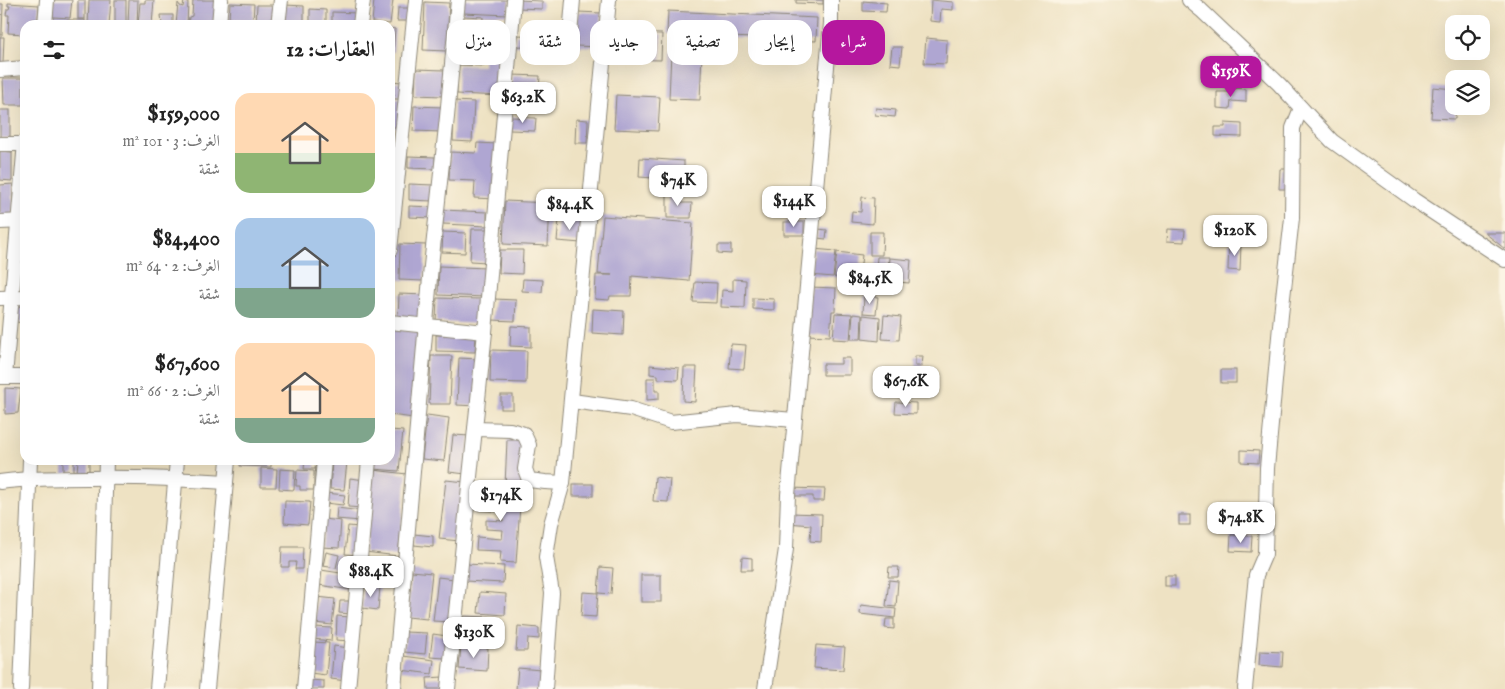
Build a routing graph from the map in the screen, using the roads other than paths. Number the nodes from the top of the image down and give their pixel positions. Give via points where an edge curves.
1 (47, 0) edge
2 (221, 0) edge
3 (281, 0) edge
4 (363, 0) edge
5 (416, 0) edge
6 (458, 0) edge
7 (514, 0) edge
8 (573, 0) edge
9 (609, 0) edge
10 (832, 0) edge
11 (1192, 1) edge
12 (45, 20) edge
13 (219, 20) edge
14 (279, 20) edge
15 (361, 20) edge
16 (571, 20) edge
17 (20, 68) edge
18 (0, 70) edge
19 (1301, 108) junction
20 (20, 143) edge
21 (0, 144) edge
22 (395, 202) edge
23 (20, 221) edge
24 (0, 222) edge
25 (20, 236) edge
26 (1505, 260) edge
27 (12, 297) edge
28 (395, 323) edge
29 (427, 326) junction
30 (485, 332) junction
31 (2, 377) edge
32 (20, 377) edge
33 (572, 401) junction
34 (794, 420) junction
35 (475, 429) junction
36 (29, 465) edge
37 (106, 465) edge
38 (177, 465) edge
39 (228, 465) edge
40 (324, 465) edge
41 (369, 465) edge
42 (28, 478) junction
43 (105, 478) junction
44 (176, 478) junction
45 (0, 482) edge
46 (226, 482) junction
47 (563, 483) junction
48 (21, 689) edge
49 (99, 689) edge
50 (157, 689) edge
51 (207, 689) edge
52 (304, 689) edge
53 (348, 689) edge
54 (394, 689) edge
55 (448, 689) edge
56 (545, 689) edge
57 (765, 689) edge
58 (1245, 689) edge

1 - 12 street
2 - 13 street
3 - 14 street
4 - 15 street
5 - 22 street
6 - 29 street
7 - 30 street
8 - 16 street
9 - 33 street
10 - 34 street
11 - 19 street
17 - 18 street
19 - 26 street via 1332,141
19 - 58 street via 1293,128 1292,218 1267,468 1265,554 1256,575
20 - 21 street
23 - 24 street
25 - 27 street
27 - 31 street
28 - 29 street
29 - 30 street
29 - 54 street
30 - 35 street
31 - 32 street
33 - 34 street via 631,409 671,422 737,415
33 - 47 street
34 - 57 street via 786,550
35 - 47 street via 510,430 524,434 529,445 525,469 530,480
35 - 55 street
36 - 42 street
37 - 43 street
38 - 44 street
39 - 46 street
40 - 52 street
41 - 53 street
42 - 43 street
42 - 45 street
42 - 48 street
43 - 44 street
43 - 49 street
44 - 46 street
44 - 50 street
46 - 51 street
47 - 56 street via 551,524 546,557 552,593

